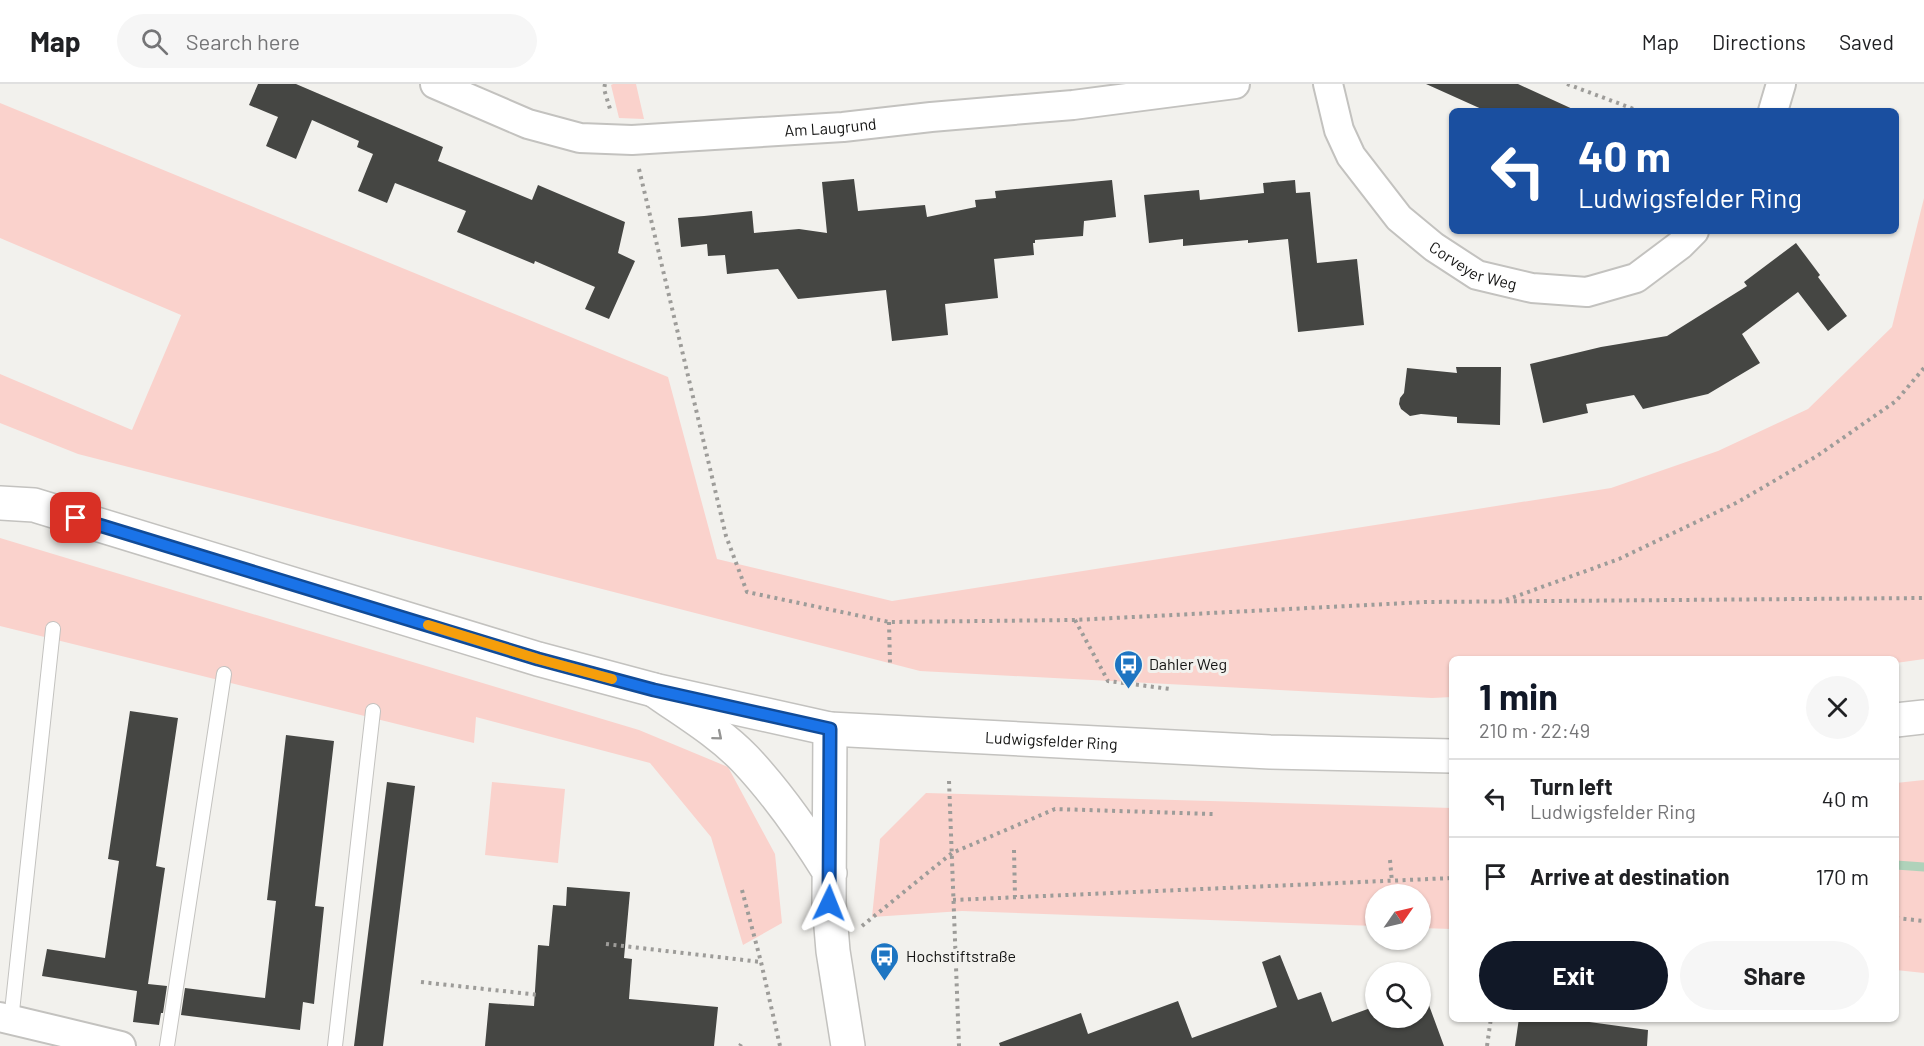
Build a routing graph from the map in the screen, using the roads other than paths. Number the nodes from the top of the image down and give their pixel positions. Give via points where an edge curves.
1 (435, 84) edge
2 (1235, 84) edge
3 (1328, 84) edge
4 (1781, 84) edge
5 (1774, 108) edge
6 (1691, 234) edge
7 (0, 491) edge
8 (0, 503) edge
9 (34, 505) junction
10 (53, 629) dead end
11 (224, 674) dead end
12 (654, 690) junction
13 (373, 711) dead end
14 (1924, 717) edge
15 (1899, 720) edge
16 (830, 729) junction
17 (1449, 756) edge
18 (830, 873) junction
19 (6, 1019) edge
20 (121, 1046) edge
21 (167, 1046) edge
22 (335, 1046) edge
23 (848, 1046) edge

1 - 2 street, Am Laugrund via 528,124 580,138 632,140 843,127 1073,105
3 - 6 street, Corveyer Weg via 1339,130 1351,156 1399,218 1477,275 1532,288 1587,292 1636,278
4 - 5 street
7 - 9 main road
8 - 9 main road, Ludwigsfelder Ring
9 - 12 main road, Ludwigsfelder Ring via 538,659
10 - 19 lane
11 - 21 lane
12 - 16 main road, Ludwigsfelder Ring
12 -> 18 main road, Ludwigsfelder Ring via 744,758 803,831
13 - 22 lane
14 - 15 main road
16 - 17 main road, Ludwigsfelder Ring via 1270,752
16 - 18 main road
18 - 23 main road via 833,951
19 - 20 street

